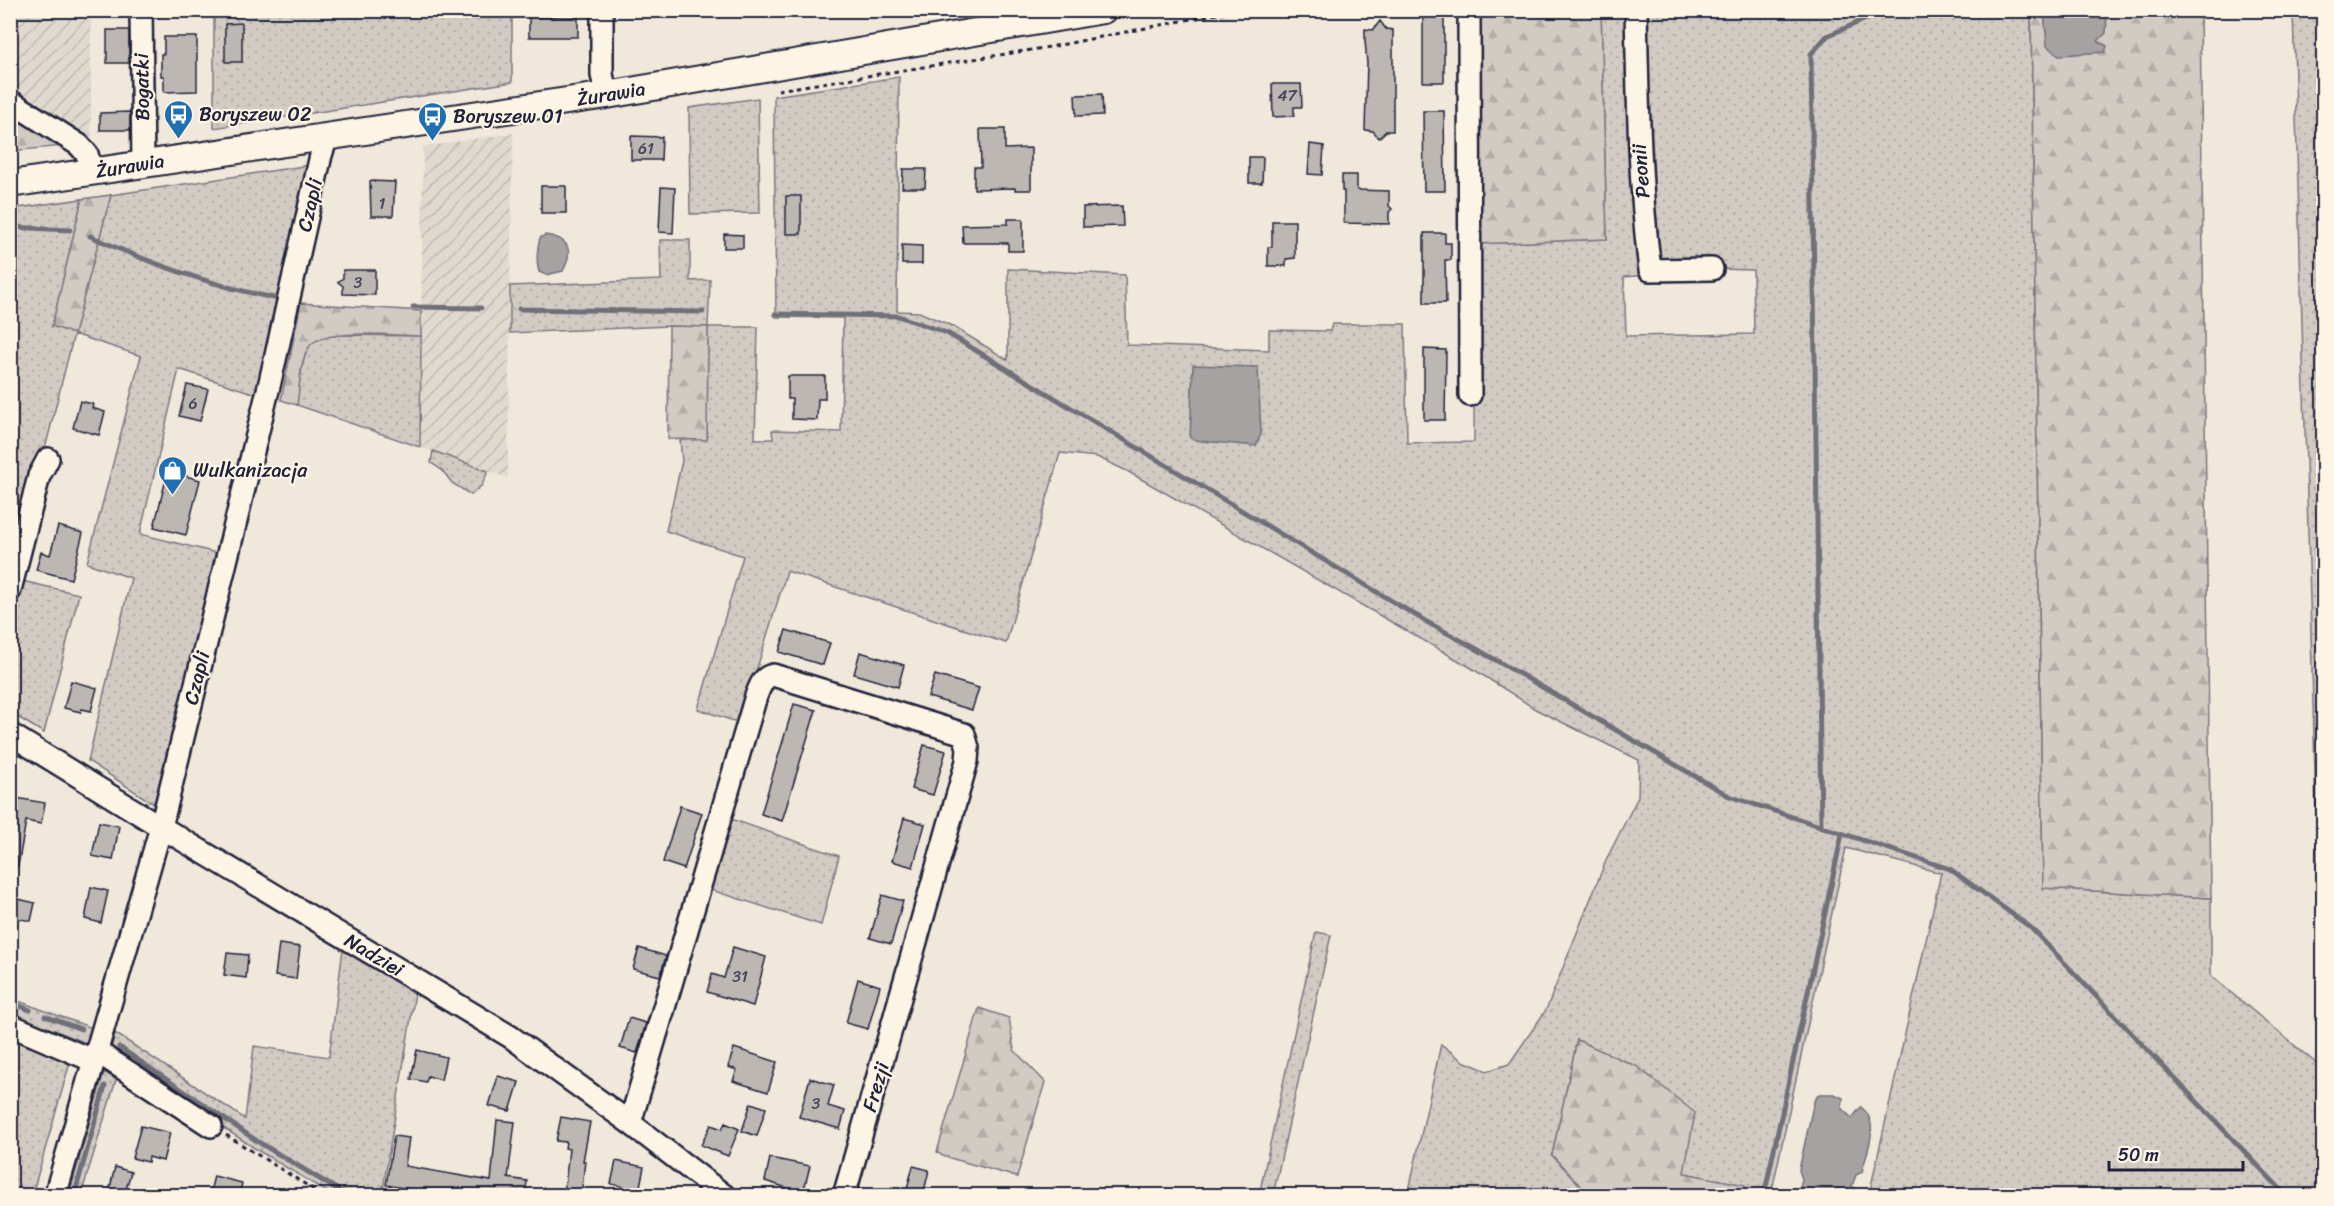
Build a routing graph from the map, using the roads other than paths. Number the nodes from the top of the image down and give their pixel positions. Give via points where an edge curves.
1 (141, 10) edge
2 (602, 10) edge
3 (1103, 10) edge
4 (1469, 10) edge
5 (1636, 10) edge
6 (607, 95) junction
7 (10, 101) edge
8 (324, 146) junction
9 (143, 164) junction
10 (92, 172) junction
11 (10, 184) edge
12 (1712, 269) dead end
13 (1470, 395) dead end
14 (48, 459) dead end
15 (10, 590) edge
16 (10, 734) edge
17 (161, 827) junction
18 (10, 1025) edge
19 (95, 1056) junction
20 (630, 1123) junction
21 (211, 1126) road end
22 (55, 1196) edge
23 (725, 1196) edge
24 (844, 1196) edge

1 - 9 street, Bogatki
2 - 6 street via 602,75
3 - 6 main road, Żurawia
4 - 13 street
5 - 12 street, Peonii via 1639,139 1650,270
6 - 8 main road, Żurawia
7 - 10 street via 79,145 87,154
8 - 9 main road, Żurawia
8 - 17 street, Czapli
9 - 10 main road, Żurawia
10 - 11 main road, Żurawia
14 - 15 street via 39,476
16 - 17 street, Nadziei
17 - 19 street, Czapli
17 - 20 street, Nadziei via 511,1037
18 - 19 street
19 - 21 street
19 - 22 street, Czapli
20 - 23 street, Nadziei
20 - 24 street, Frezji via 756,696 767,676 964,734 967,761

